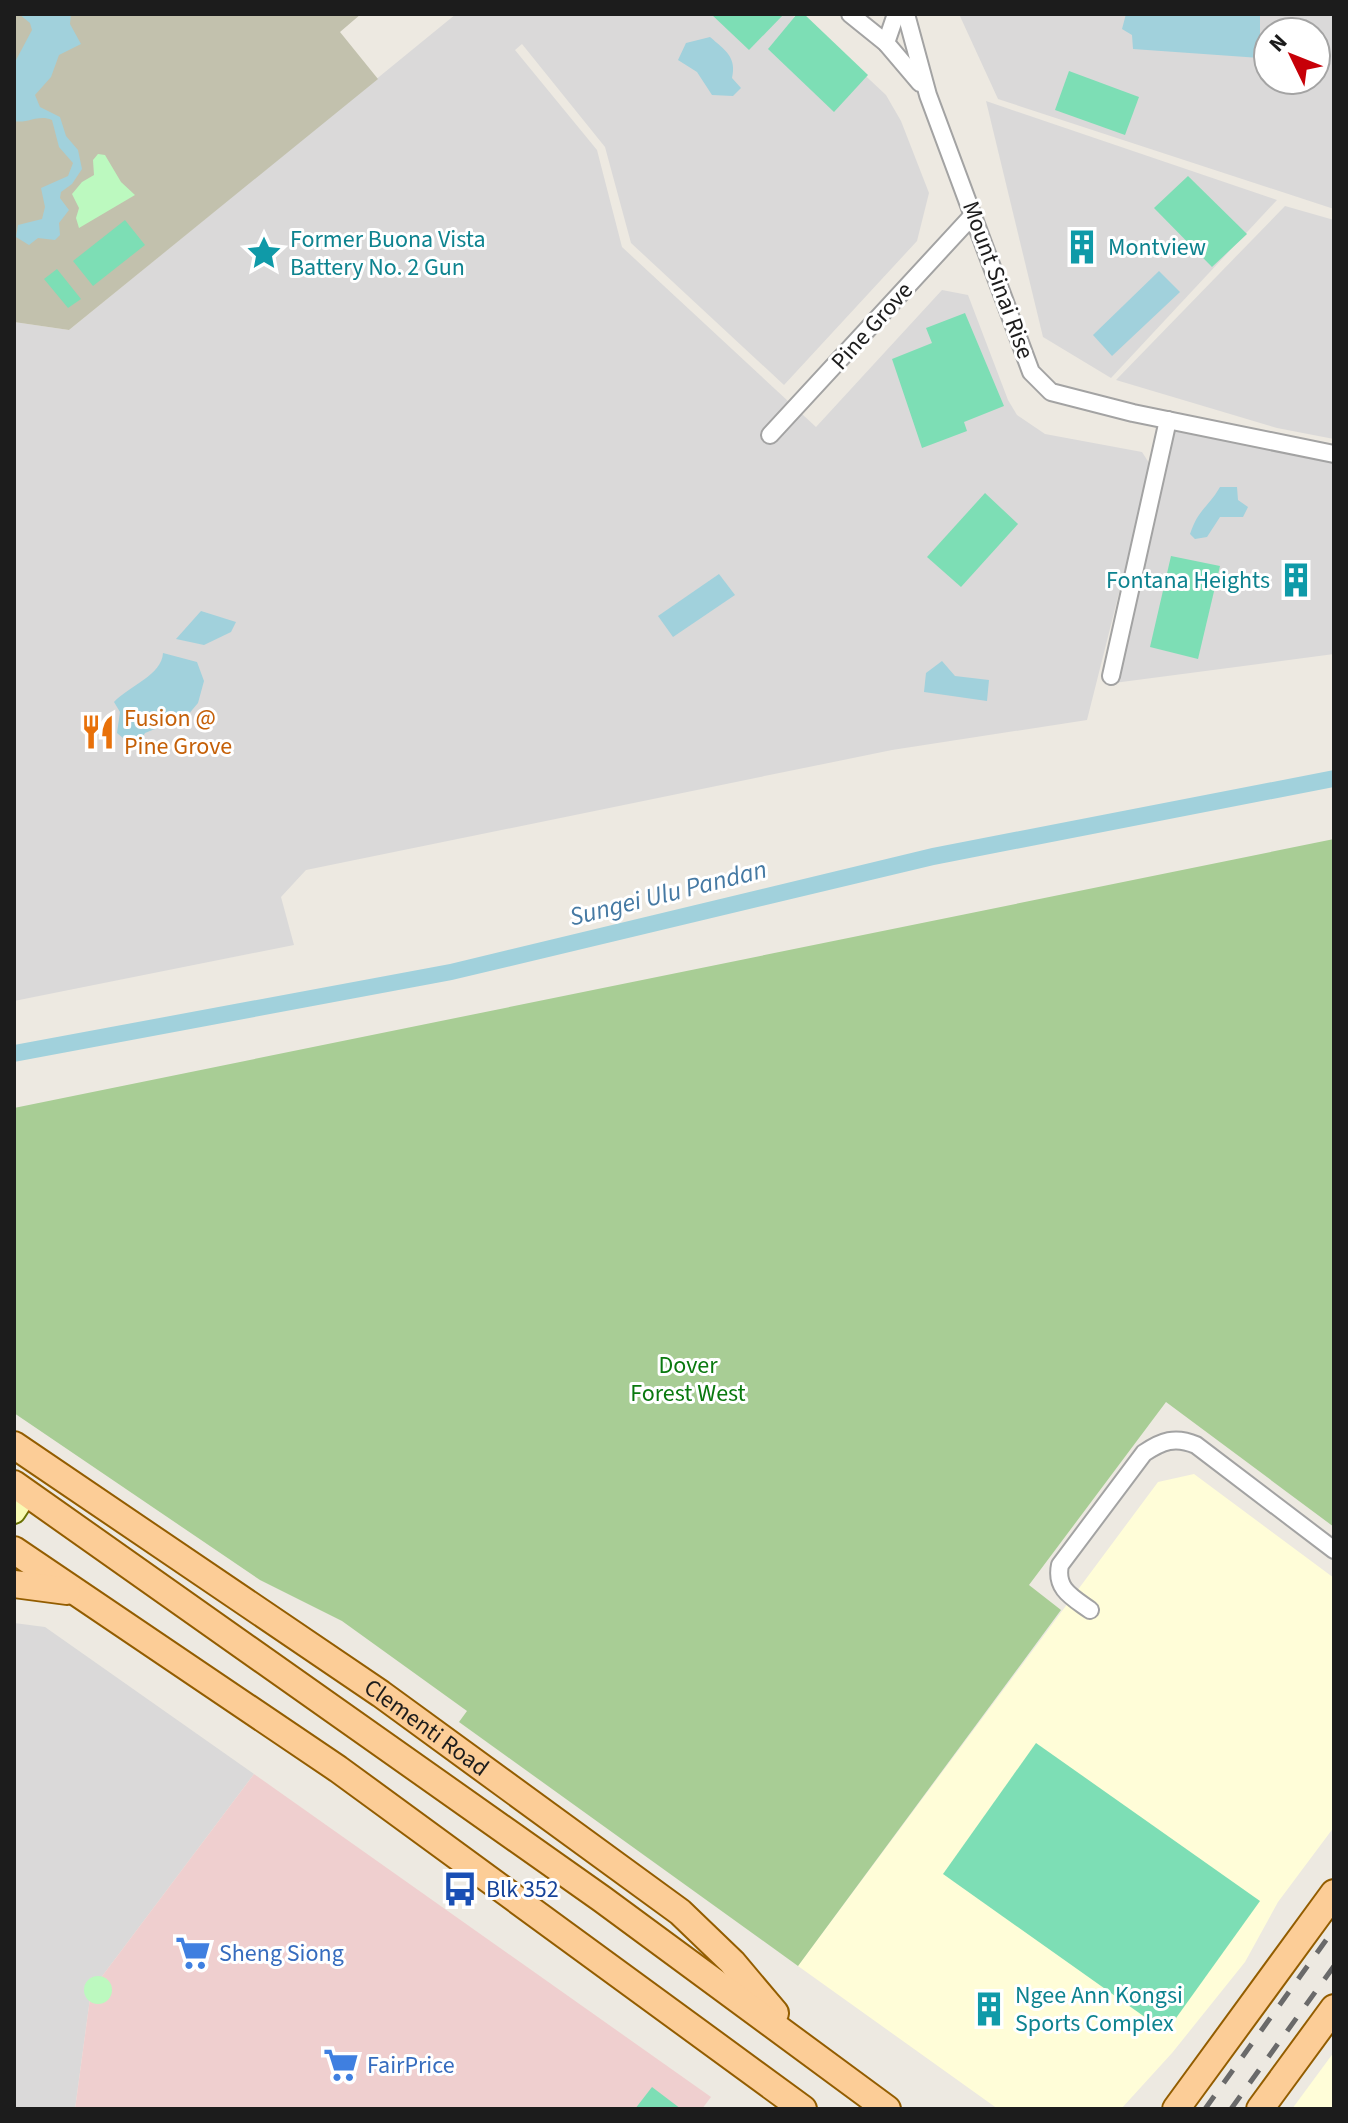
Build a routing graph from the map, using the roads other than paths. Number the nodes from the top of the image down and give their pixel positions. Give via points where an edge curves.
1 (850, 14) edge
2 (896, 14) edge
3 (906, 14) edge
4 (886, 43) junction
5 (928, 95) junction
6 (973, 215) junction
7 (1168, 420) junction
8 (770, 435) dead end
9 (1334, 454) edge
10 (1111, 676) dead end
11 (14, 1445) edge
12 (18, 1496) edge
13 (14, 1550) edge
14 (1334, 1550) edge
15 (14, 1584) edge
16 (89, 1599) junction
17 (1090, 1610) dead end
18 (511, 1792) junction
19 (1334, 1893) edge
20 (602, 1899) junction
21 (1334, 2008) edge
22 (808, 2048) junction
23 (803, 2109) edge
24 (887, 2109) edge
25 (1176, 2109) edge
26 (1260, 2109) edge

1 - 4 street
2 - 4 street
3 - 5 street
4 - 5 street
5 - 6 street, Mount Sinai Rise
6 - 7 street, Mount Sinai Rise via 1031,372 1046,389
6 - 8 street, Pine Grove
7 - 9 street, Mount Sinai Rise
7 - 10 street
11 - 18 main road, Clementi Road via 381,1694
12 - 20 main road, Clementi Road
13 - 16 main road
14 - 17 street via 1196,1445 1182,1439 1163,1441 1144,1453 1060,1565 1064,1592
15 - 16 main road via 57,1587
16 - 23 main road via 338,1769
18 - 20 main road
18 - 22 main road, Clementi Road via 680,1912
19 - 25 main road
20 - 22 main road, Clementi Road
21 - 26 main road
22 - 24 main road, Clementi Road

